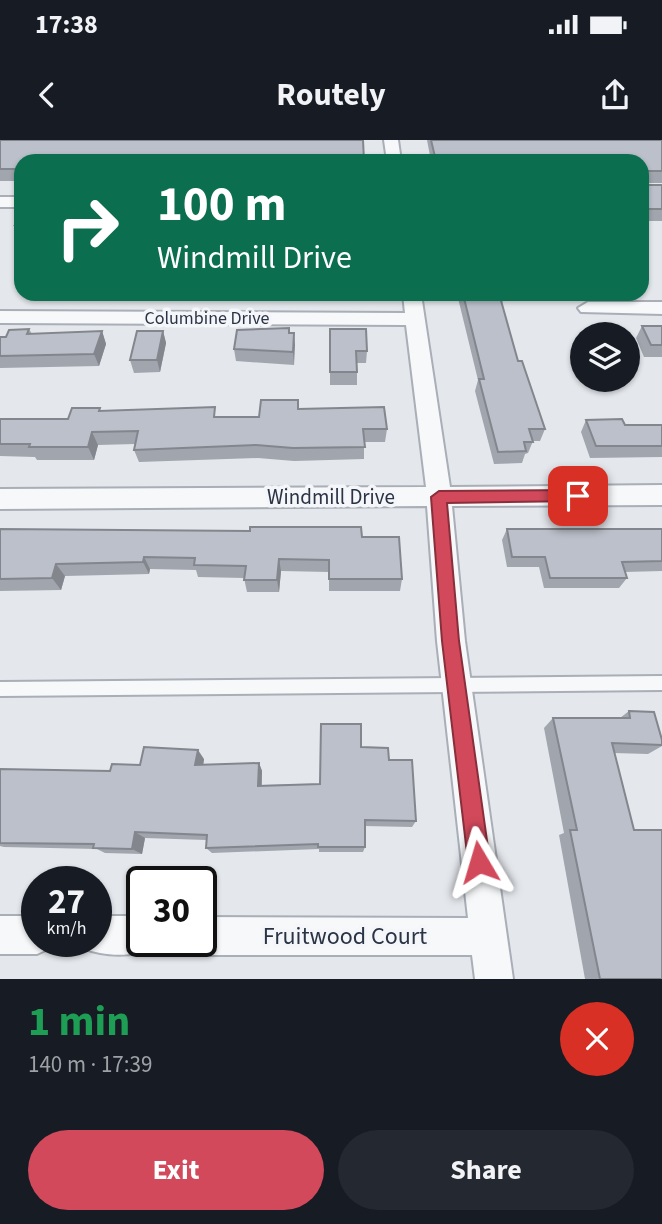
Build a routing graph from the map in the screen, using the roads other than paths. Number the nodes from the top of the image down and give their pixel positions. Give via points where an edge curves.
1 (412, 301) edge
2 (588, 308) dead end
3 (662, 308) edge
4 (0, 317) edge
5 (415, 319) junction
6 (662, 495) edge
7 (439, 497) junction
8 (0, 499) edge
9 (662, 683) edge
10 (457, 687) junction
11 (0, 689) edge
12 (0, 935) edge
13 (21, 935) edge
14 (217, 936) edge
15 (489, 937) junction
16 (494, 979) edge

1 - 5 street
2 - 3 street
4 - 5 street, Columbine Drive
5 - 7 street
6 - 7 street, Windmill Drive
7 - 8 street, Windmill Drive
7 - 10 street
9 - 10 lane
10 - 11 lane
10 - 15 street
12 - 13 street
14 - 15 street, Fruitwood Court
15 - 16 street

